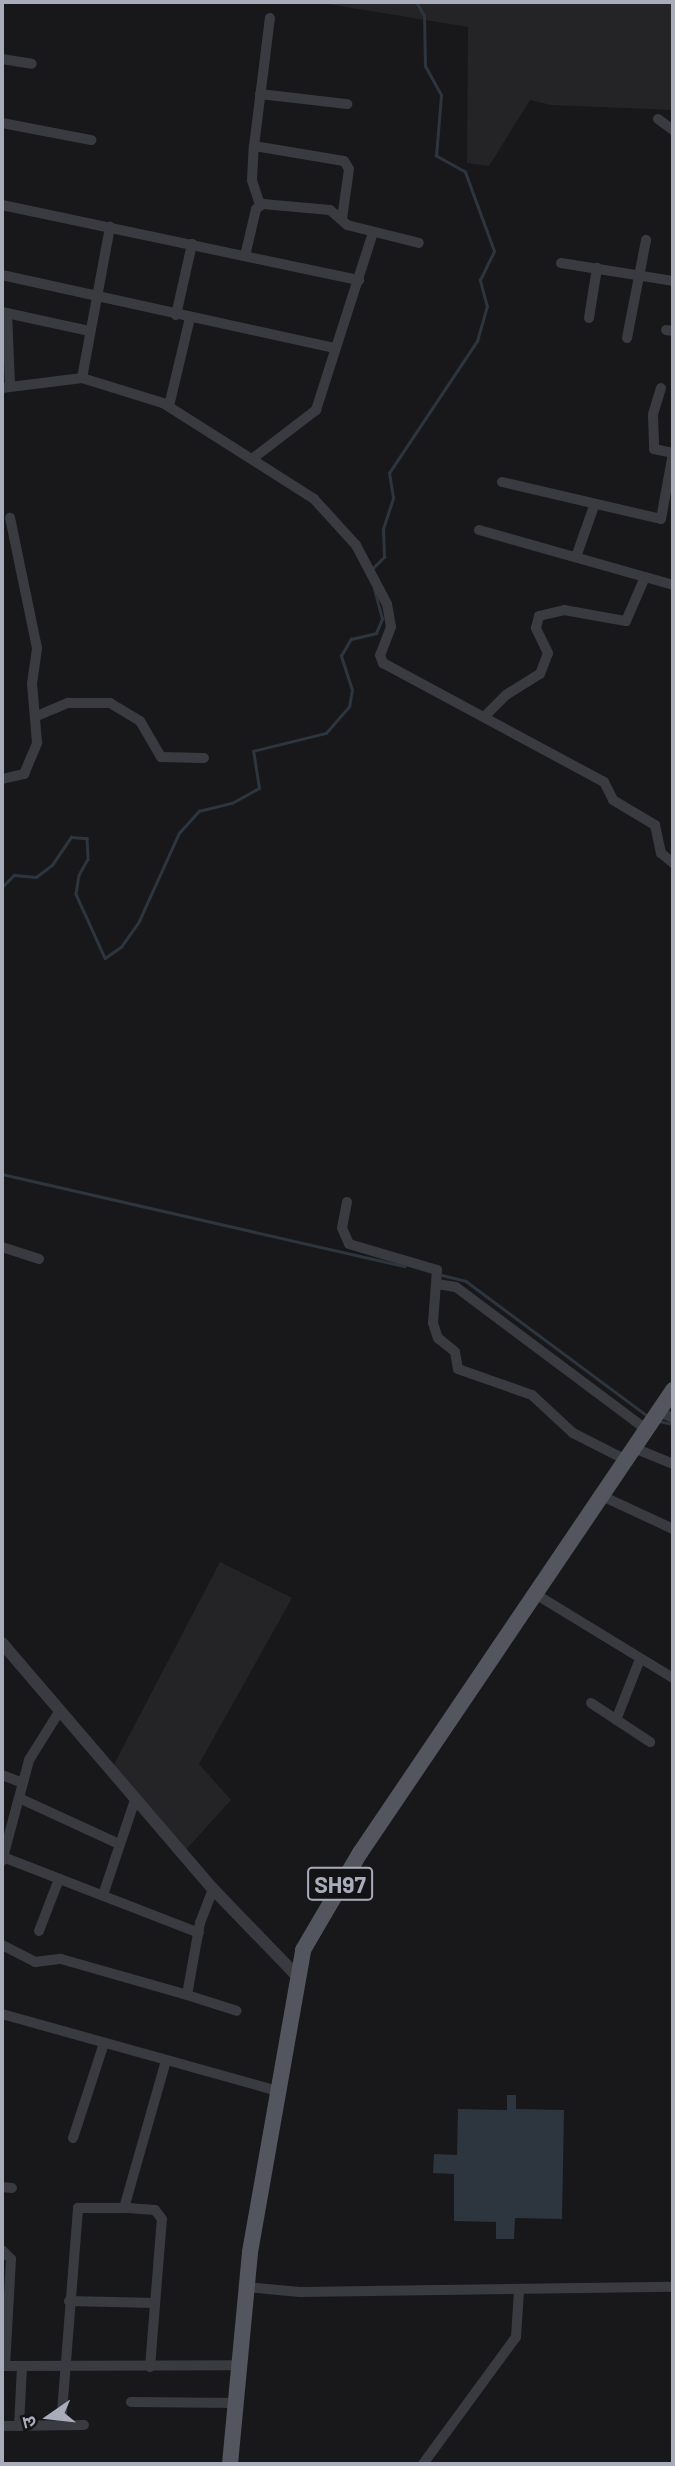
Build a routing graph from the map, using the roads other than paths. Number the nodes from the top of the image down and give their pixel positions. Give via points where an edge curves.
1 (270, 18) dead end
2 (2, 59) edge
3 (32, 64) dead end
4 (260, 94) junction
5 (347, 104) dead end
6 (658, 119) dead end
7 (2, 123) edge
8 (673, 130) edge
9 (92, 140) dead end
10 (254, 146) junction
11 (2, 205) edge
12 (260, 205) junction
13 (342, 219) junction
14 (110, 228) junction
15 (373, 233) junction
16 (646, 240) dead end
17 (192, 243) junction
18 (419, 243) dead end
19 (245, 256) junction
20 (561, 263) dead end
21 (597, 268) junction
22 (639, 274) junction
23 (2, 275) edge
24 (359, 280) junction
25 (673, 281) edge
26 (96, 298) junction
27 (5, 312) edge
28 (176, 315) junction
29 (190, 318) junction
30 (589, 318) dead end
31 (90, 331) junction
32 (627, 338) dead end
33 (335, 348) junction
34 (82, 378) junction
35 (6, 387) edge
36 (661, 388) dead end
37 (169, 406) junction
38 (673, 453) edge
39 (252, 459) junction
40 (502, 482) dead end
41 (594, 506) junction
42 (10, 518) dead end
43 (479, 530) dead end
44 (576, 557) junction
45 (645, 577) junction
46 (673, 585) edge
47 (37, 716) junction
48 (485, 716) junction
49 (204, 758) dead end
50 (2, 779) edge
51 (673, 863) edge
52 (347, 1202) dead end
53 (2, 1247) edge
54 (39, 1259) dead end
55 (438, 1284) junction
56 (673, 1390) edge
57 (666, 1415) edge
58 (647, 1430) junction
59 (630, 1454) junction
60 (673, 1464) edge
61 (602, 1496) junction
62 (673, 1529) edge
63 (537, 1595) junction
64 (2, 1643) edge
65 (640, 1659) junction
66 (673, 1678) edge
67 (591, 1703) dead end
68 (59, 1712) junction
69 (616, 1720) junction
70 (650, 1742) dead end
71 (2, 1775) edge
72 (23, 1783) junction
73 (19, 1798) junction
74 (135, 1800) junction
75 (6, 1833) edge
76 (117, 1843) junction
77 (2, 1859) edge
78 (59, 1878) junction
79 (213, 1889) junction
80 (103, 1895) junction
81 (39, 1931) dead end
82 (199, 1933) junction
83 (2, 1945) edge
84 (296, 1975) junction
85 (187, 1995) junction
86 (237, 2011) dead end
87 (2, 2014) edge
88 (104, 2043) junction
89 (166, 2061) junction
90 (275, 2090) junction
91 (73, 2138) dead end
92 (124, 2208) junction
93 (2, 2250) edge
94 (246, 2287) junction
95 (673, 2287) edge
96 (519, 2290) junction
97 (69, 2301) junction
98 (155, 2303) junction
99 (6, 2307) edge
100 (239, 2365) junction
101 (3, 2366) edge
102 (22, 2366) junction
103 (64, 2367) junction
104 (150, 2367) junction
105 (131, 2402) dead end
106 (236, 2403) junction
107 (84, 2425) dead end
108 (2, 2426) edge
109 (19, 2426) junction
110 (61, 2426) junction
111 (230, 2464) edge
112 (423, 2464) edge

1 - 4 street
2 - 3 street
4 - 5 street
4 - 10 street
6 - 8 street
7 - 9 street
10 - 12 street via 252,180
10 - 13 street via 347,163
11 - 14 street
12 - 13 street via 330,210
12 - 19 street
13 - 15 street
14 - 17 street
14 - 26 street
15 - 18 street
15 - 24 street
16 - 22 street
17 - 19 street
17 - 28 street
19 - 24 street
20 - 21 street
21 - 22 street
21 - 30 street
22 - 25 street
22 - 32 street
23 - 26 street
24 - 33 street
26 - 28 street
26 - 31 street
27 - 31 street
27 - 35 street
28 - 29 street
29 - 33 street
29 - 37 street
31 - 34 street
33 - 39 street via 316,410
34 - 35 street
34 - 37 street
36 - 38 street via 653,415 654,449
37 - 39 street
38 - 41 street via 663,518
39 - 48 street via 314,499 350,537 390,611 391,627 380,655 383,663
40 - 41 street
41 - 44 street
42 - 47 street via 37,648 32,684
43 - 44 street
44 - 45 street
45 - 46 street
45 - 48 street via 626,621 564,610 539,616 536,628 548,653 540,674 506,695
47 - 49 street via 68,703 110,703 141,721 161,757
47 - 50 street via 37,743 24,774
48 - 51 street via 604,782 613,800 655,825 661,853
52 - 55 street via 342,1228 349,1244 425,1264 437,1270
53 - 54 street
55 - 58 street via 456,1287
55 - 59 street via 435,1334 455,1352 458,1369 532,1395 573,1433
56 - 57 main road, SH97
57 - 58 main road, SH97
58 - 59 main road, SH97
59 - 60 street
59 - 61 main road, SH97
61 - 62 street
61 - 63 main road, SH97
63 - 65 street
63 - 84 main road, SH97 via 327,1903
64 - 68 street
65 - 66 street
65 - 69 street
67 - 69 street
68 - 72 street via 33,1751
68 - 74 street
69 - 70 street
71 - 72 street
72 - 73 street
73 - 75 street
73 - 76 street
74 - 76 street
74 - 79 street
75 - 77 street
76 - 80 street
77 - 78 street
78 - 80 street
78 - 81 street
79 - 82 street
79 - 84 street
80 - 82 street
82 - 85 street
83 - 85 street via 34,1962 61,1959
84 - 90 main road, SH97
85 - 86 street
87 - 88 street
88 - 89 street
88 - 91 street
89 - 90 street
89 - 92 street
90 - 94 main road, SH97
92 - 97 street via 78,2208
92 - 98 street via 155,2210 162,2219
93 - 99 street via 11,2259
94 - 96 street via 300,2292
94 - 100 main road, SH97
95 - 96 street
96 - 112 street via 516,2337
97 - 98 street
97 - 103 street
98 - 104 street
99 - 101 street
100 - 104 street
100 - 106 main road, SH97
101 - 102 street
102 - 103 street
102 - 109 street
103 - 104 street
103 - 110 street
105 - 106 street
106 - 111 main road, SH97
107 - 110 street
108 - 109 street
109 - 110 street

